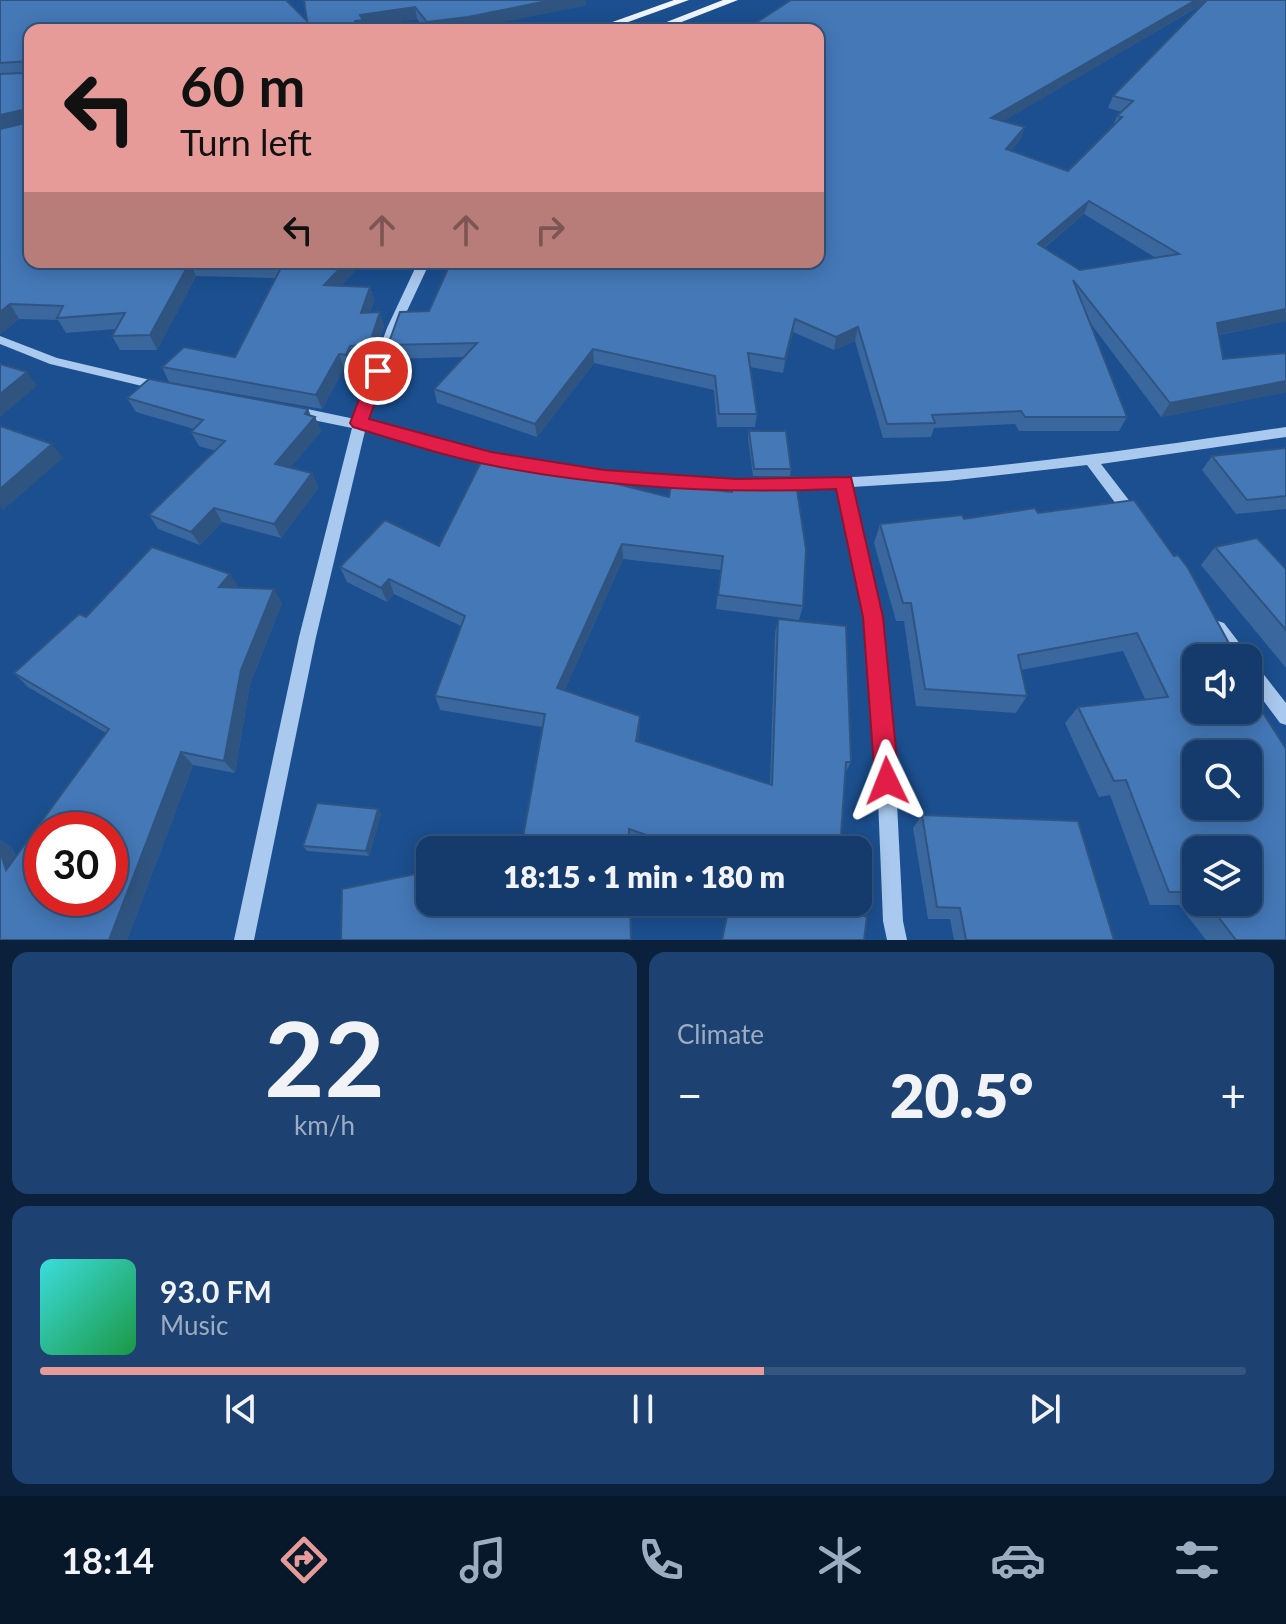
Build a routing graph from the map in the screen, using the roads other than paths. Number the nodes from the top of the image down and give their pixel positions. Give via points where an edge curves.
1 (684, 0) edge
2 (733, 0) edge
3 (613, 24) edge
4 (667, 24) edge
5 (421, 268) edge
6 (0, 340) edge
7 (179, 391) edge
8 (284, 409) edge
9 (359, 423) junction
10 (1286, 432) edge
11 (1092, 462) junction
12 (844, 482) junction
13 (1148, 535) edge
14 (1204, 609) edge
15 (1230, 644) edge
16 (1262, 685) edge
17 (1286, 717) edge
18 (244, 940) edge
19 (897, 940) edge

1 - 3 main road
2 - 4 main road
5 - 9 street
6 - 7 street via 54,361
8 - 9 street
9 - 12 street via 491,459 604,477 737,486
9 - 18 street
10 - 11 street
11 - 12 street
11 - 13 street
12 - 19 street via 873,617
14 - 15 street
16 - 17 street

